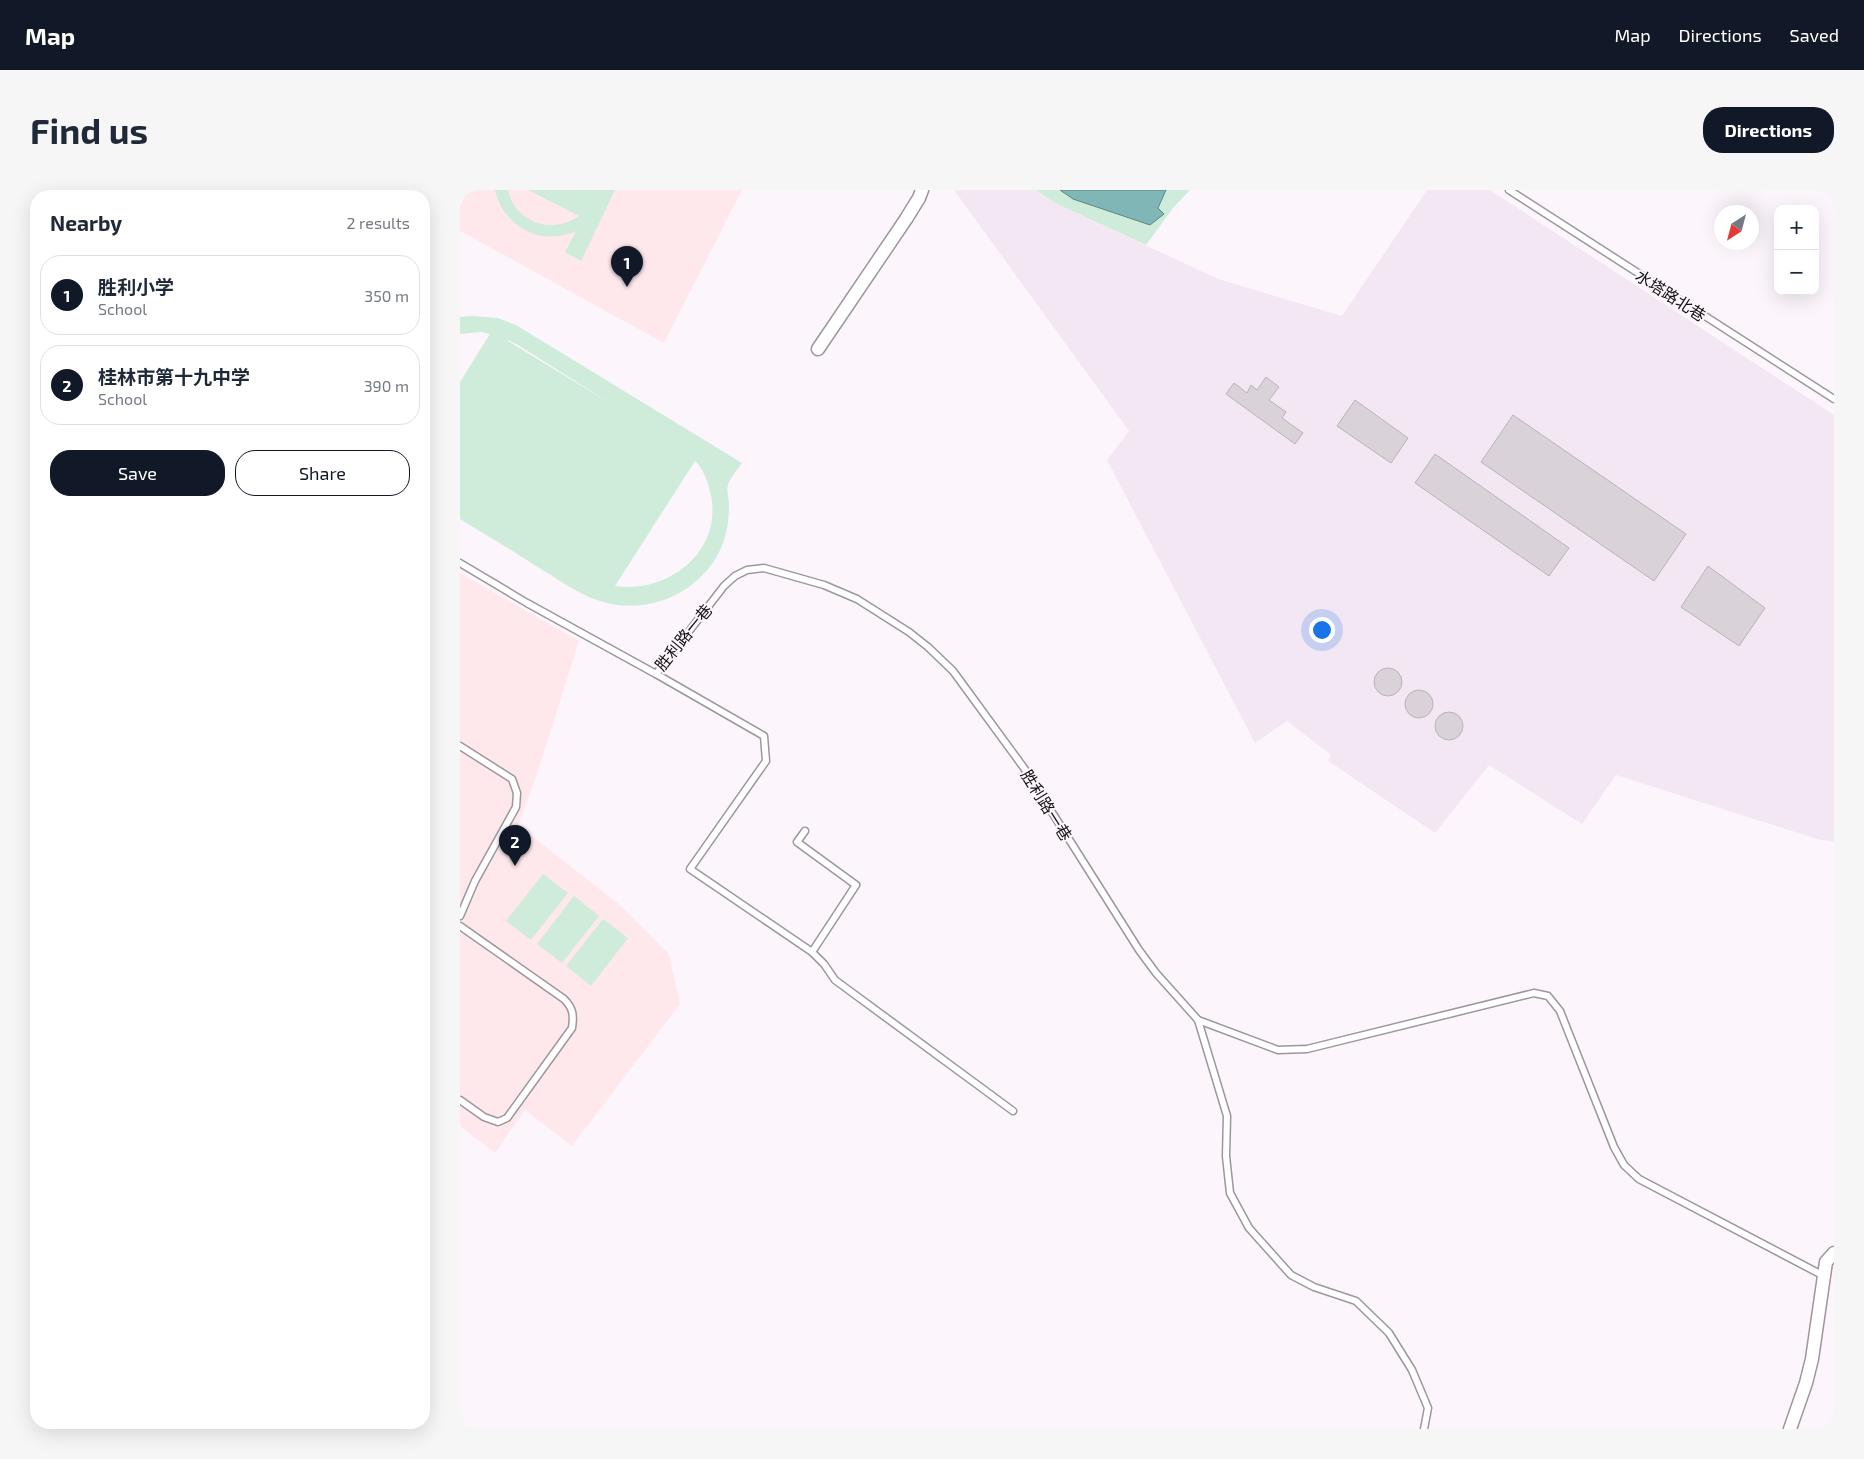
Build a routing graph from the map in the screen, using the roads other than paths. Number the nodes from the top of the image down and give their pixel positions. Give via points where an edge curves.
1 (922, 190) edge
2 (1509, 190) edge
3 (818, 349) dead end
4 (1834, 399) edge
5 (460, 563) edge
6 (656, 674) junction
7 (460, 746) edge
8 (805, 831) dead end
9 (460, 916) edge
10 (460, 926) edge
11 (812, 952) junction
12 (1198, 1020) junction
13 (460, 1100) edge
14 (1013, 1111) dead end
15 (1834, 1253) edge
16 (1824, 1276) junction
17 (1424, 1429) edge
18 (1790, 1429) edge

1 - 3 street
2 - 4 lane, 水塔路北巷
5 - 6 lane, 胜利路一巷
6 - 11 lane via 764,736 766,761 690,869
6 - 12 lane, 胜利路一巷 via 724,586 747,570 764,568 824,585 857,599 884,616 928,647 953,671 1024,768 1139,950
7 - 9 lane via 512,778 518,793 516,807 475,881
8 - 11 lane via 797,842 856,885
10 - 13 lane via 564,999 573,1016 572,1028 507,1118 498,1122 484,1117
11 - 14 lane via 835,980
12 - 16 lane via 1278,1050 1307,1049 1534,993 1548,996 1560,1011 1624,1165 1639,1179
12 - 17 lane, 胜利路一巷 via 1226,1116 1230,1192 1249,1228 1291,1275 1314,1287 1356,1300 1389,1333 1412,1370 1428,1408
15 - 16 street via 1826,1262
16 - 18 street via 1812,1360

